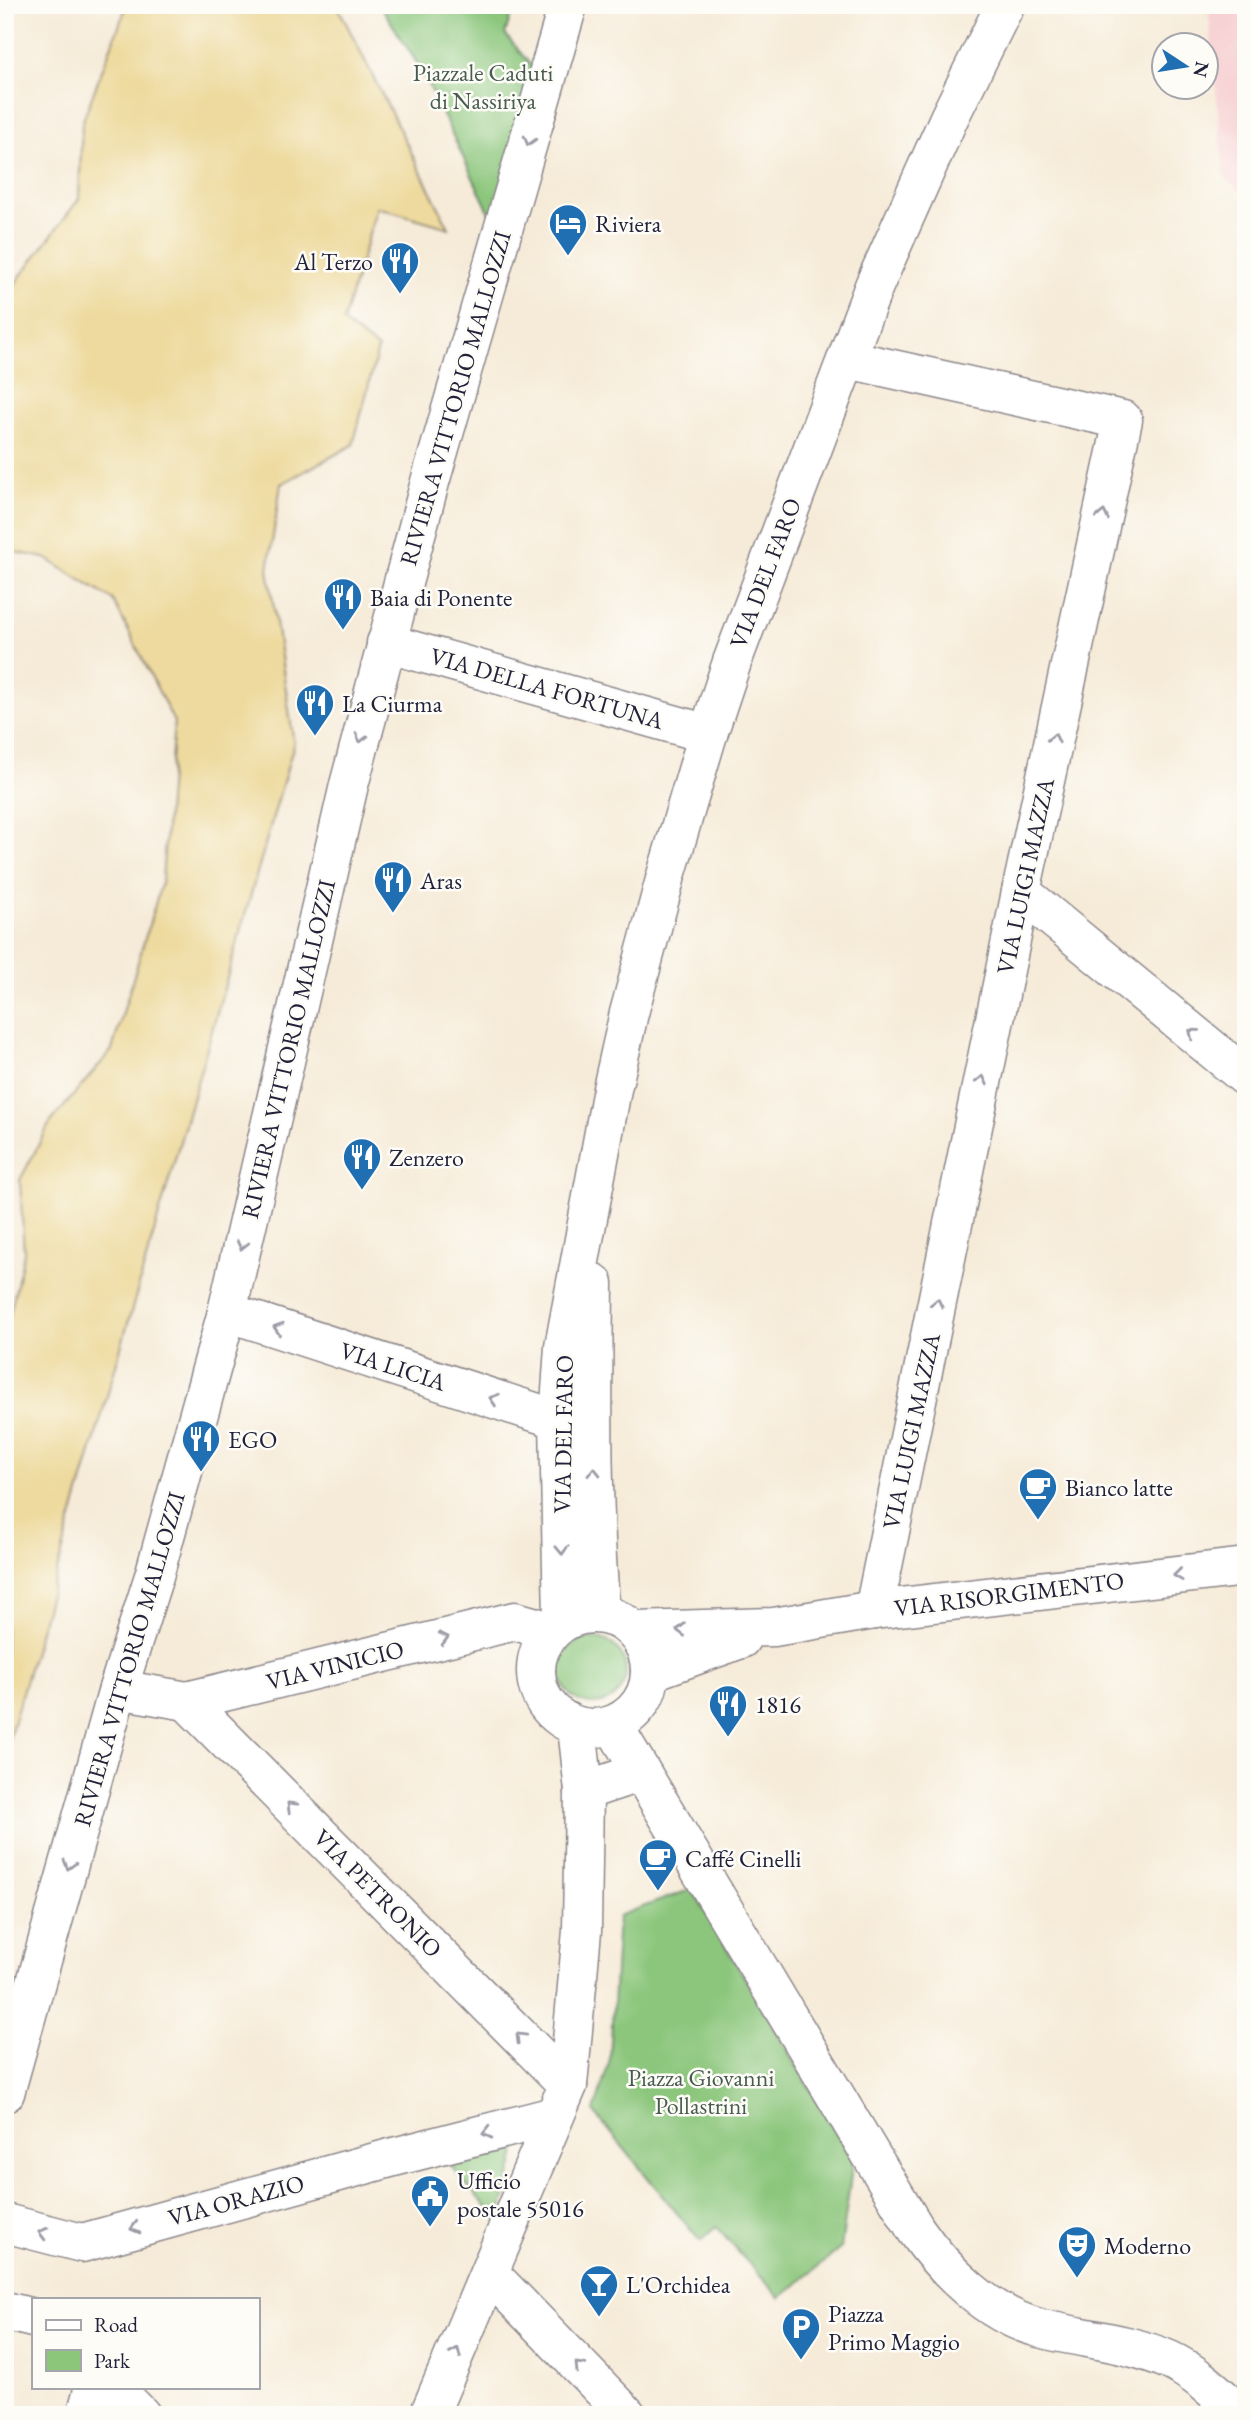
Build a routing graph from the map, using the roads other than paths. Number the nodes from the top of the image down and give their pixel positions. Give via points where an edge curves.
1 (568, 5) edge
2 (1005, 5) edge
3 (847, 359) junction
4 (386, 643) junction
5 (708, 734) junction
6 (1021, 892) junction
7 (1246, 1077) edge
8 (596, 1166) junction
9 (227, 1312) junction
10 (559, 1420) junction
11 (1246, 1567) edge
12 (874, 1610) junction
13 (601, 1614) junction
14 (557, 1626) junction
15 (774, 1627) junction
16 (635, 1631) junction
17 (650, 1672) junction
18 (118, 1689) junction
19 (187, 1701) junction
20 (595, 1726) junction
21 (641, 1772) junction
22 (584, 1791) junction
23 (5, 2093) edge
24 (561, 2101) junction
25 (5, 2223) edge
26 (490, 2274) junction
27 (5, 2311) edge
28 (32, 2318) edge
29 (94, 2388) edge
30 (114, 2388) edge
31 (86, 2415) edge
32 (141, 2415) edge
33 (429, 2415) edge
34 (627, 2415) edge
35 (1241, 2415) edge

1 -> 4 street, RIVIERA VITTORIO MALLOZZI
2 - 3 street, VIA DEL FARO via 911,202
3 - 5 street, VIA DEL FARO
6 -> 3 street, VIA LUIGI MAZZA via 1123,420
4 - 5 street, VIA DELLA FORTUNA
4 -> 9 street, RIVIERA VITTORIO MALLOZZI
5 - 8 street, VIA DEL FARO via 629,1013
7 -> 6 street
12 -> 6 street, VIA LUIGI MAZZA
8 - 10 street, VIA DEL FARO via 564,1347
13 -> 8 street, VIA DEL FARO via 594,1476
10 -> 9 street, VIA LICIA
9 - 18 street, RIVIERA VITTORIO MALLOZZI via 155,1576
10 -> 14 street, VIA DEL FARO
11 -> 12 street, VIA RISORGIMENTO
12 - 15 street, VIA RISORGIMENTO
13 - 14 street via 579,1615
13 - 16 street
19 -> 14 street, VIA VINICIO via 515,1621
14 - 20 street via 543,1642 536,1661 536,1682 543,1701 553,1713
15 -> 16 street, VIA RISORGIMENTO
15 - 17 street, VIA RISORGIMENTO
16 - 17 street via 648,1652
17 - 20 street via 642,1701 626,1718
18 - 19 street, VIA VINICIO
18 -> 23 street, RIVIERA VITTORIO MALLOZZI
24 -> 19 street, VIA PETRONIO
20 - 21 street
20 - 22 street
21 - 22 street
21 - 35 street via 937,2258 1009,2316 1038,2328 1170,2361 1191,2372
22 - 24 street via 582,1931
24 -> 25 street, VIA ORAZIO via 390,2158 82,2243
24 - 26 street
33 -> 26 street
34 -> 26 street
27 - 28 street
29 - 31 street
30 - 32 street

